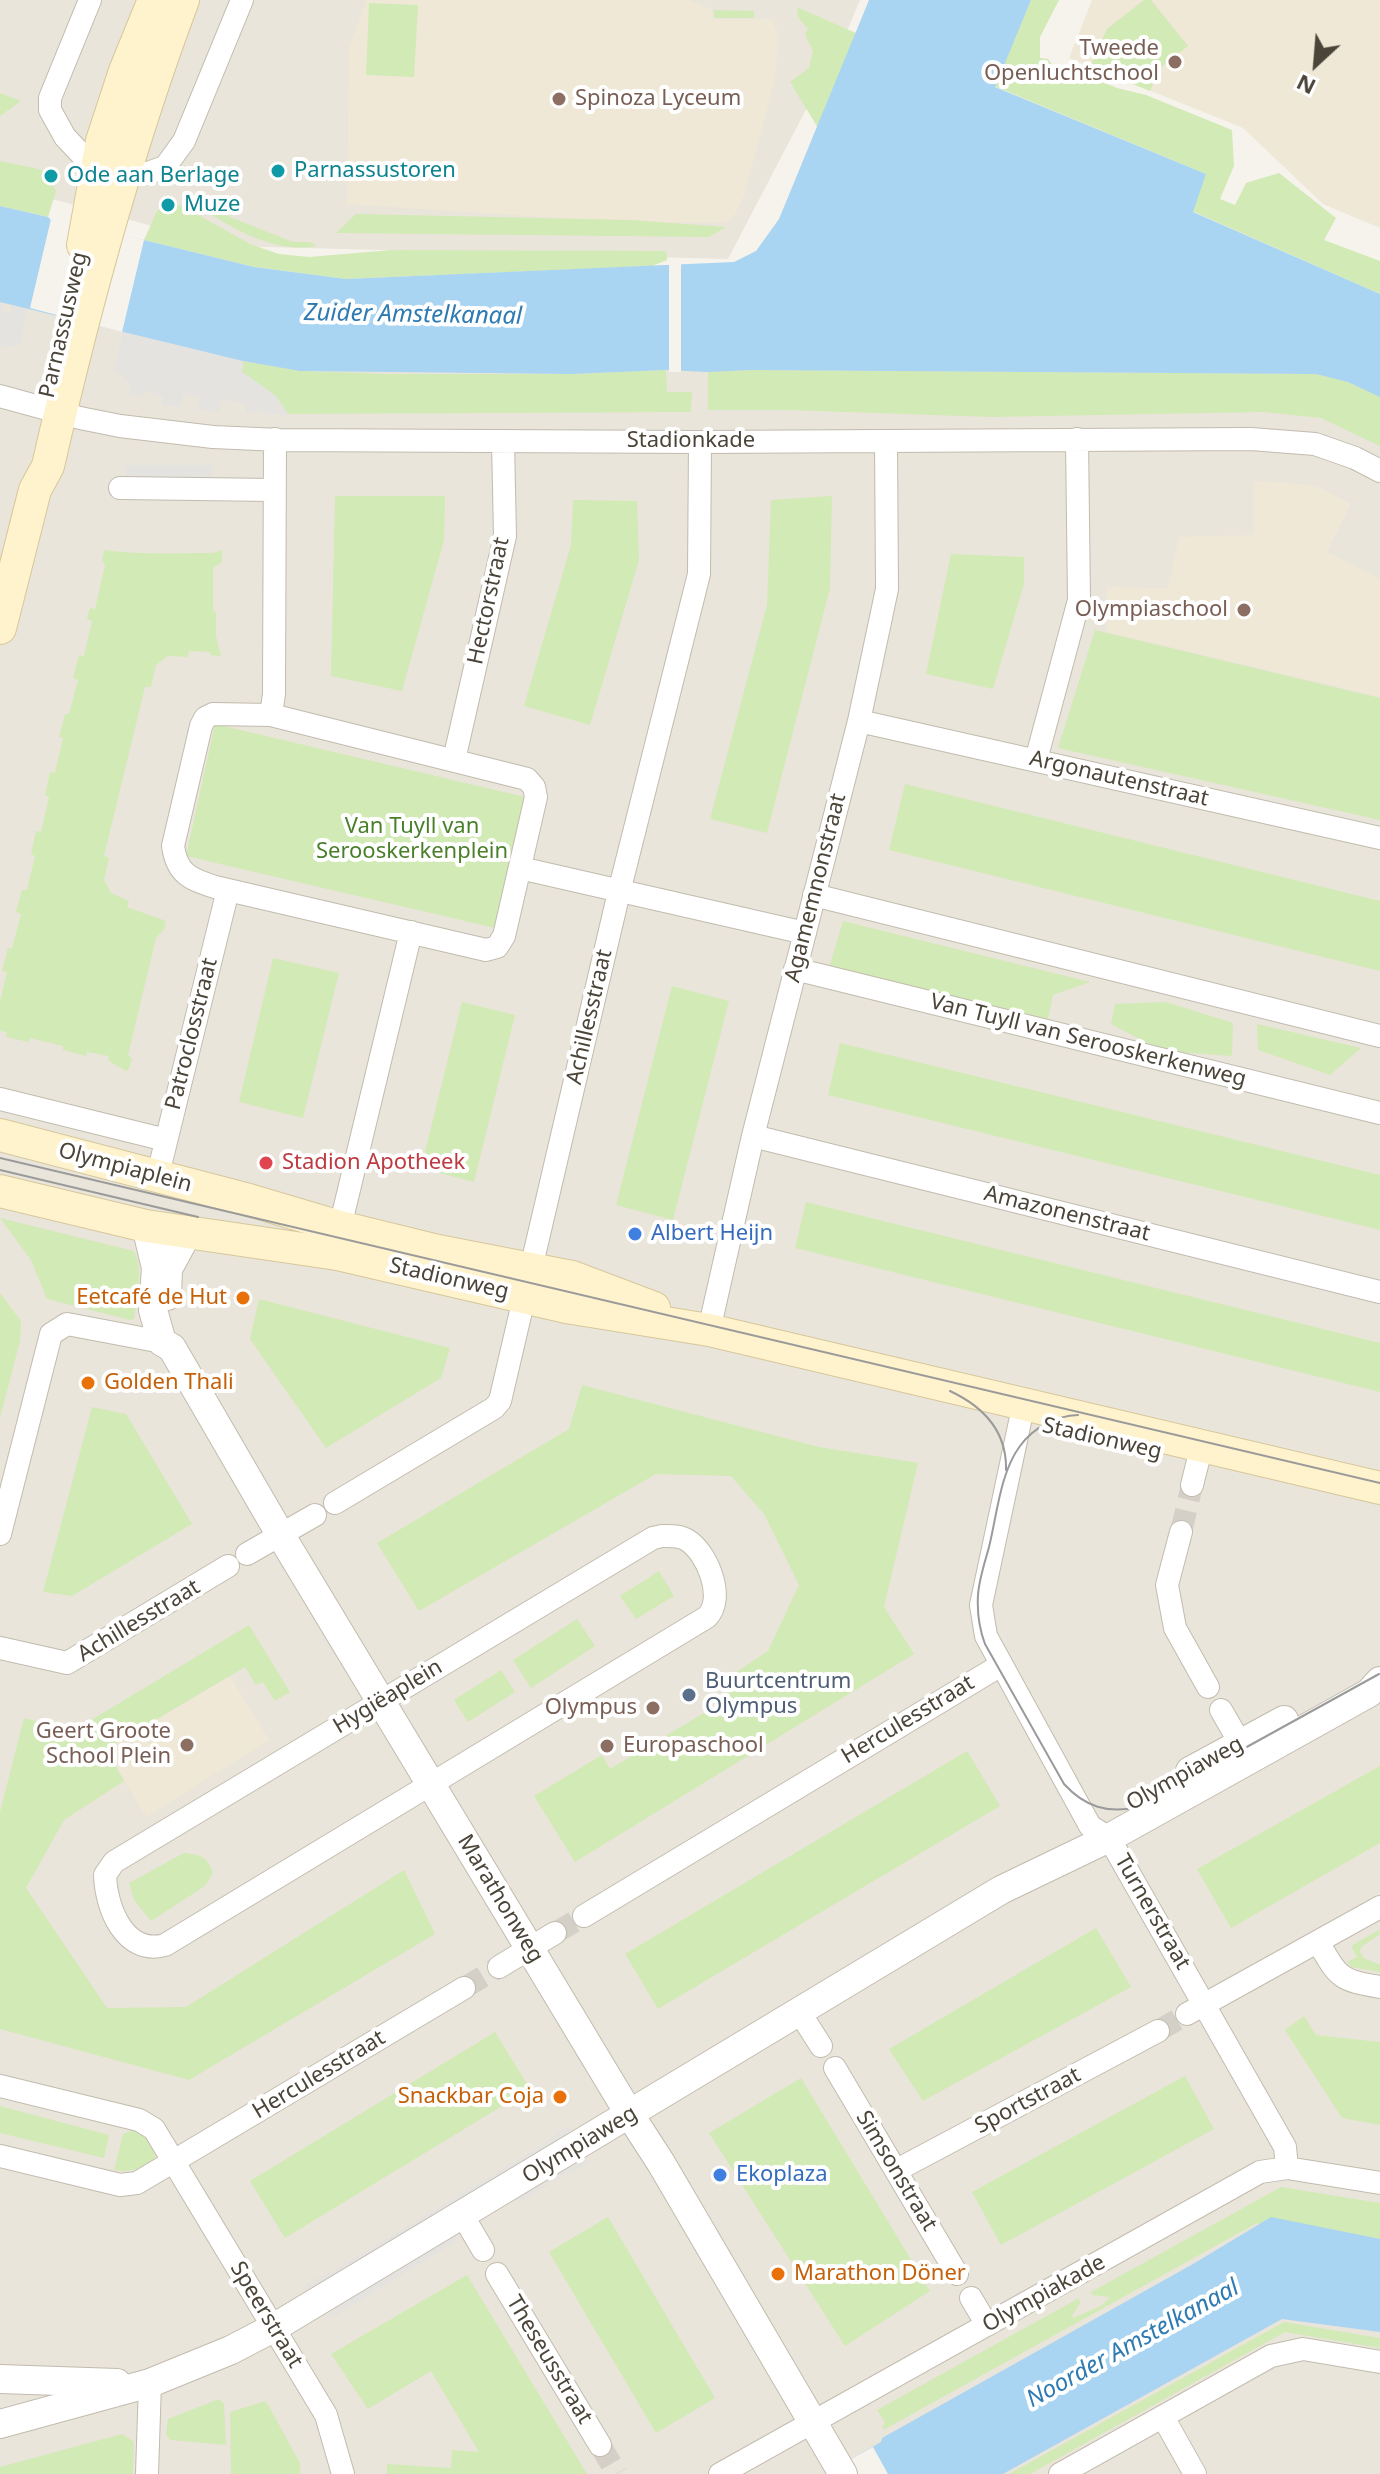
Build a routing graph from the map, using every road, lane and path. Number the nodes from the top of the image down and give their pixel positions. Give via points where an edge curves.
1 (90, 0) edge
2 (154, 0) edge
3 (183, 0) edge
4 (242, 0) edge
5 (113, 164) junction
6 (0, 396) edge
7 (53, 410) junction
8 (275, 439) junction
9 (1077, 439) junction
10 (503, 441) junction
11 (886, 441) junction
12 (700, 442) junction
13 (1380, 471) edge
14 (120, 488) dead end
15 (273, 490) junction
16 (0, 628) edge
17 (271, 715) junction
18 (859, 721) junction
19 (454, 760) junction
20 (1036, 760) junction
21 (1380, 838) edge
22 (520, 868) junction
23 (228, 890) junction
24 (619, 892) junction
25 (814, 895) junction
26 (411, 932) junction
27 (805, 933) junction
28 (795, 969) junction
29 (1380, 1036) edge
30 (0, 1099) edge
31 (1380, 1113) edge
32 (0, 1135) edge
33 (753, 1136) junction
34 (166, 1140) junction
35 (157, 1178) junction
36 (0, 1191) edge
37 (249, 1200) joint
38 (146, 1226) junction
39 (340, 1227) junction
40 (188, 1232) junction
41 (528, 1282) junction
42 (1380, 1292) edge
43 (709, 1330) junction
44 (167, 1345) junction
45 (1022, 1411) junction
46 (1380, 1488) edge
47 (335, 1503) dead end
48 (1380, 1506) edge
49 (315, 1515) dead end
50 (1181, 1532) tunnel mouth
51 (0, 1534) edge
52 (280, 1534) junction
53 (0, 1648) edge
54 (1001, 1665) junction
55 (1380, 1679) edge
56 (1208, 1687) dead end
57 (382, 1701) junction
58 (1221, 1710) dead end
59 (1240, 1743) junction
60 (431, 1784) junction
61 (1100, 1832) junction
62 (1380, 1907) edge
63 (584, 1916) tunnel mouth
64 (555, 1933) tunnel mouth
65 (1318, 1942) junction
66 (530, 1948) junction
67 (499, 1967) tunnel mouth
68 (1380, 1987) edge
69 (464, 1988) tunnel mouth
70 (1196, 2009) junction
71 (800, 2013) junction
72 (1158, 2031) tunnel mouth
73 (821, 2046) dead end
74 (835, 2068) dead end
75 (0, 2086) edge
76 (630, 2115) junction
77 (0, 2156) edge
78 (175, 2162) junction
79 (1287, 2168) junction
80 (897, 2170) junction
81 (1380, 2183) edge
82 (463, 2216) junction
83 (483, 2250) dead end
84 (497, 2274) dead end
85 (957, 2274) dead end
86 (971, 2298) dead end
87 (987, 2325) junction
88 (275, 2327) junction
89 (1380, 2362) edge
90 (0, 2379) edge
91 (150, 2383) junction
92 (1163, 2417) junction
93 (814, 2423) junction
94 (0, 2424) edge
95 (600, 2445) tunnel mouth
96 (147, 2474) edge
97 (343, 2474) edge
98 (720, 2474) edge
99 (843, 2474) edge
100 (1060, 2474) edge
101 (1195, 2474) edge

1 - 5 street via 50,98 50,110 65,137
2 - 5 main road, Parnassusweg via 102,141
3 - 5 main road, Parnassusweg
4 - 5 street via 184,141 165,167
5 - 7 main road, Parnassusweg
6 - 7 street, Stadionkade
7 - 8 street, Stadionkade via 155,431
7 - 16 main road, Parnassusweg via 32,461 35,490
8 - 10 street, Stadionkade
8 - 15 street
9 - 11 street, Stadionkade
9 - 13 street, Stadionkade via 1315,444
9 - 20 street via 1079,600
10 - 12 street, Stadionkade
10 - 19 street, Hectorstraat via 505,536
11 - 12 street, Stadionkade
11 - 18 street, Agamemnonstraat via 887,589
12 - 24 street, Achillesstraat via 699,574
14 - 15 street
15 - 17 street
17 - 19 street
17 - 23 street via 213,714 201,726 173,846 175,860 197,881
18 - 20 street, Argonautenstraat
18 - 25 street, Agamemnonstraat
19 - 22 street via 527,779 534,787
20 - 21 street, Argonautenstraat
22 - 24 street
22 - 26 street via 497,947 486,950
23 - 26 street
23 - 34 street, Patroclosstraat
24 - 27 street
24 - 41 street, Achillesstraat
25 - 27 street, Agamemnonstraat
25 - 29 street
26 - 39 street
27 - 28 street, Agamemnonstraat
28 - 31 street, Van Tuyll van Serooskerkenweg
28 - 33 street, Agamemnonstraat
30 - 34 street, Olympiaplein
32 - 35 main road, Olympiaplein
33 - 42 street, Amazonenstraat
33 - 43 street, Agamemnonstraat
34 - 35 street, Patroclosstraat
35 - 37 main road, Olympiaplein
36 - 38 main road, Olympiaplein
37 - 39 main road, Stadionweg
38 - 40 main road, Olympiaplein
38 - 44 street via 156,1268 153,1310
39 - 41 main road, Stadionweg via 438,1251
40 - 41 main road, Stadionweg
40 - 44 street via 168,1269 167,1310 173,1336
41 - 43 main road, Stadionweg via 596,1285
41 - 47 street, Achillesstraat via 494,1408
43 - 45 main road, Stadionweg
44 - 51 street via 67,1324 51,1334
44 - 52 street, Marathonweg
45 - 46 main road, Stadionweg
45 - 48 main road, Stadionweg via 1195,1473
45 - 54 street, Herculesstraat via 981,1605 986,1636
49 - 52 street, Achillesstraat
50 - 56 street via 1167,1585 1175,1628
52 - 53 street, Achillesstraat via 67,1663
52 - 57 street, Marathonweg
54 - 61 street, Turnerstraat
54 - 63 street, Herculesstraat
55 - 59 street, Olympiaweg via 1358,1680
55 - 61 street, Olympiaweg via 1369,1693
57 - 60 street, Marathonweg
57 - 60 street, Hygiëaplein via 114,1862 105,1875 113,1914 140,1945 165,1945
57 - 60 street, Hygiëaplein via 653,1538 690,1542 705,1563 716,1588 715,1606 707,1617
58 - 59 street
59 - 61 street, Olympiaweg
60 - 66 street, Marathonweg
61 - 70 street, Turnerstraat
61 - 71 street, Olympiaweg via 1035,1862 1001,1890
62 - 65 street
64 - 66 street
65 - 68 street via 1341,1977
65 - 70 street
66 - 67 street
66 - 76 street, Marathonweg
69 - 78 street, Herculesstraat
70 - 79 street, Turnerstraat via 1285,2147
71 - 73 street
71 - 76 street, Olympiaweg
72 - 80 street, Sportstraat
74 - 80 street, Simsonstraat
75 - 78 street via 139,2120 154,2129
76 - 82 street, Olympiaweg
76 - 93 street, Marathonweg
77 - 78 street, Herculesstraat via 120,2185 137,2183
78 - 88 street, Speerstraat
79 - 81 street, Olympiakade
79 - 87 street, Olympiakade via 1260,2172
80 - 85 street, Simsonstraat
82 - 83 street
82 - 88 street, Olympiaweg
84 - 95 street, Theseusstraat
86 - 87 street
87 - 93 street, Olympiakade
88 - 91 street, Olympiaweg
88 - 97 street, Speerstraat via 326,2415
89 - 92 street via 1303,2349 1271,2356
90 - 91 street
91 - 94 street
91 - 96 street
92 - 100 street
92 - 101 street
93 - 98 street, Olympiakade
93 - 99 street, Marathonweg

